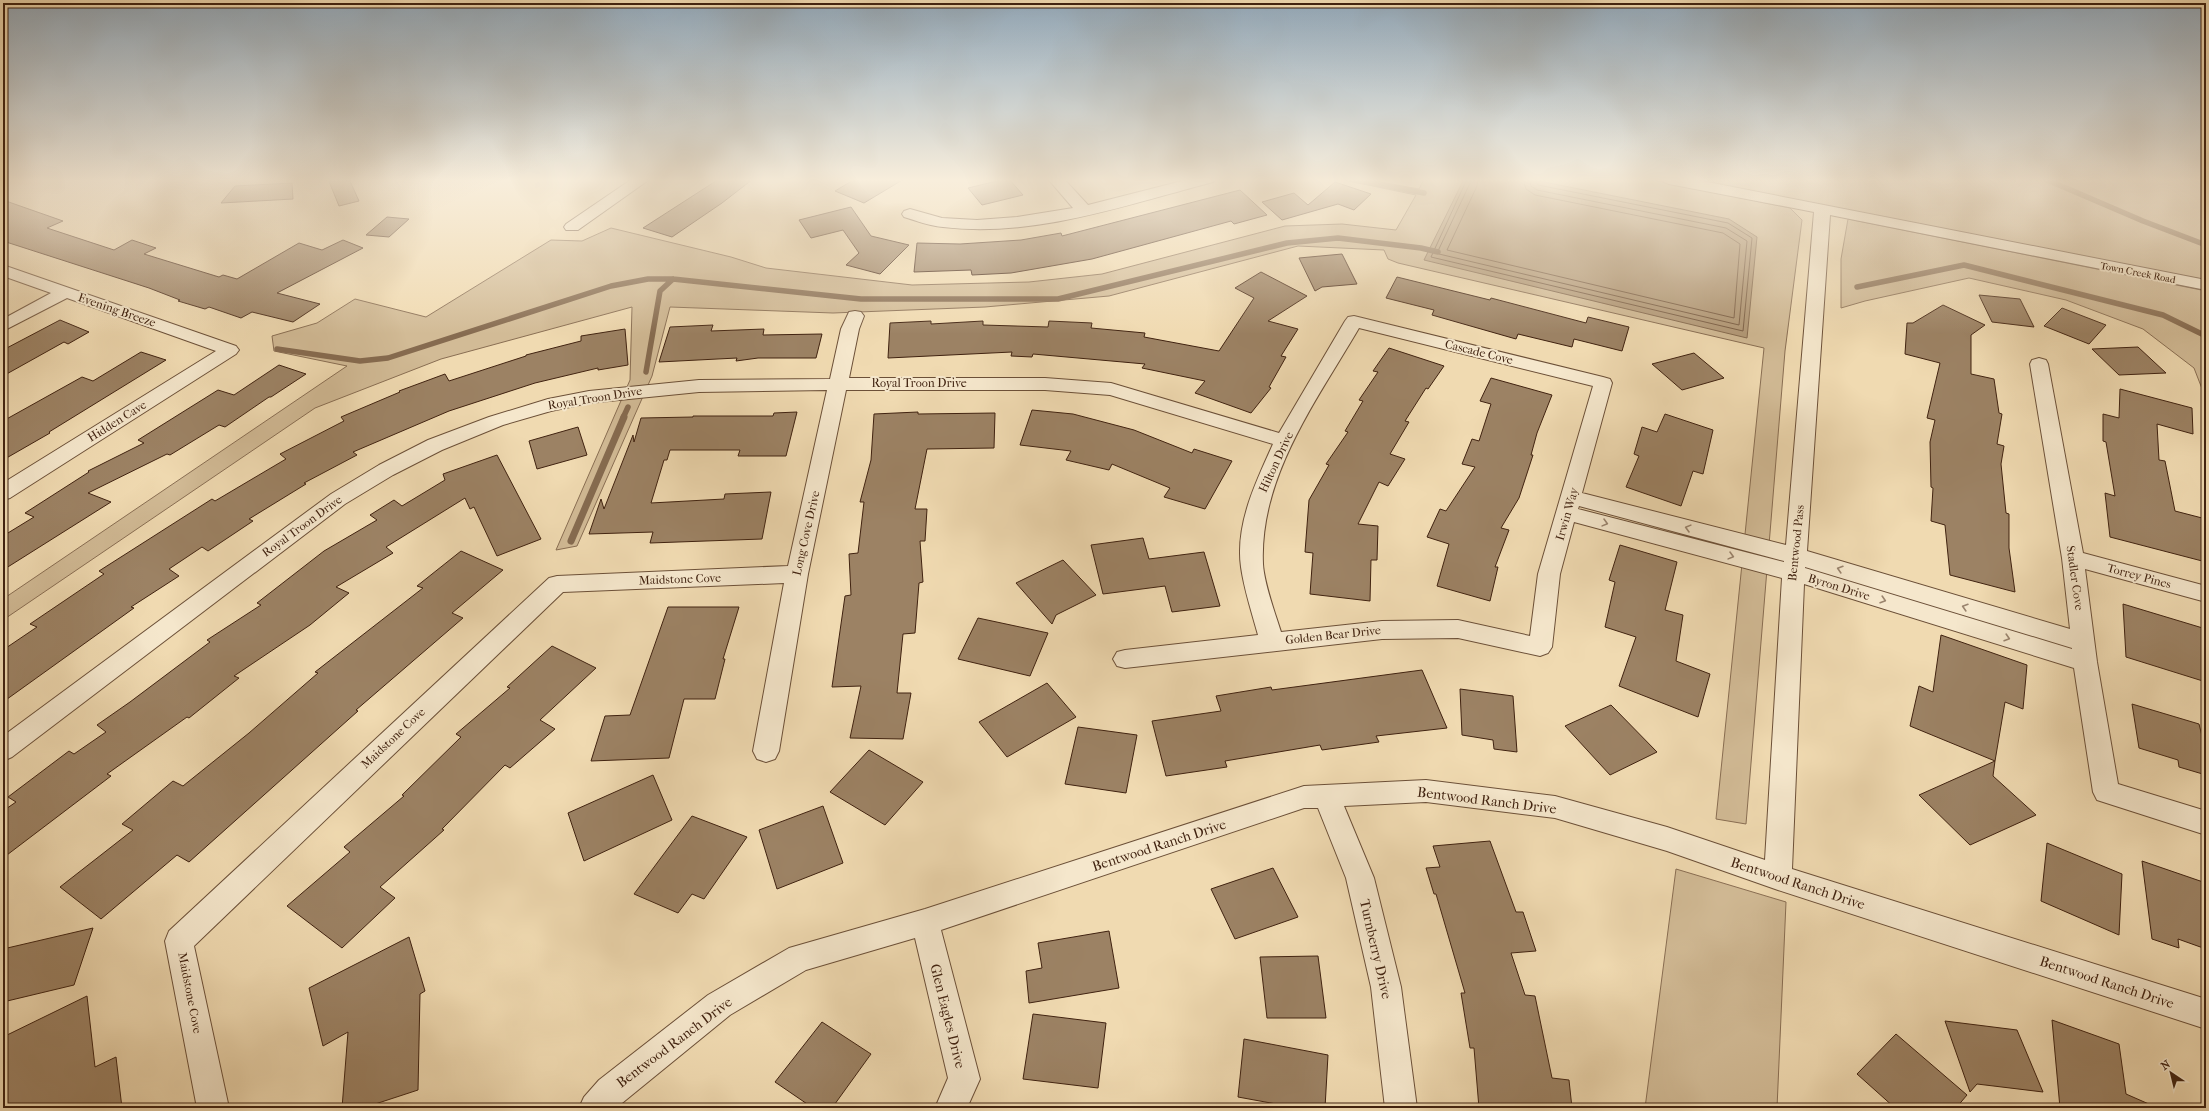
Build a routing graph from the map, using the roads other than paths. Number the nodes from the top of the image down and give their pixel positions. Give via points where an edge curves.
1 (1820, 231) edge
2 (1929, 231) edge
3 (3, 270) edge
4 (2206, 285) edge
5 (65, 292) junction
6 (855, 316) dead end
7 (1354, 321) joint
8 (3, 326) edge
9 (230, 350) joint
10 (2039, 364) dead end
11 (839, 383) junction
12 (1603, 383) joint
13 (1284, 442) junction
14 (3, 493) edge
15 (1570, 505) junction
16 (2073, 558) junction
17 (1794, 564) junction
18 (797, 574) junction
19 (2206, 594) edge
20 (1271, 641) junction
21 (1540, 647) joint
22 (2084, 652) junction
23 (1125, 659) dead end
24 (3, 750) edge
25 (766, 751) dead end
26 (1326, 796) junction
27 (2206, 823) edge
28 (1778, 877) junction
29 (924, 922) junction
30 (2206, 1014) edge
31 (213, 1108) edge
32 (595, 1108) edge
33 (951, 1108) edge
34 (1401, 1108) edge

1 - 17 street, Bentwood Pass
2 - 4 street, Town Creek Road
3 - 5 street, Evening Breeze
5 - 8 street
5 - 9 street, Evening Breeze
6 - 11 street, Long Cove Drive
7 - 12 street, Cascade Cove
7 - 13 street, Hilton Drive
9 - 14 street, Hidden Cave
10 - 16 street, Stadler Cove
11 - 13 street, Royal Troon Drive via 1045,384 1110,389
11 - 18 street, Long Cove Drive
11 - 24 street, Royal Troon Drive via 699,386 589,397 496,421 435,445 338,499
12 - 15 street, Irwin Way
13 - 20 street, Hilton Drive via 1262,491 1253,528 1252,566
15 - 17 street, Byron Drive
15 - 21 street, Irwin Way via 1549,574
16 - 19 street, Torrey Pines
16 - 22 street, Stadler Cove
17 - 22 street, Byron Drive
17 - 28 street, Bentwood Pass
18 - 25 street, Long Cove Drive
18 - 31 street, Maidstone Cove via 557,584 179,941
20 - 21 street, Golden Bear Drive via 1382,630 1458,629
20 - 23 street, Golden Bear Drive
22 - 27 street, Stadler Cove via 2106,792
26 - 28 street, Bentwood Ranch Drive via 1426,791 1555,807 1667,839
26 - 29 street, Bentwood Ranch Drive via 1304,797
26 - 34 street, Turnberry Drive via 1360,878 1385,980
28 - 30 street, Bentwood Ranch Drive
29 - 32 street, Bentwood Ranch Drive via 798,958 719,1005 610,1091
29 - 33 street, Glen Eagles Drive via 964,1079

